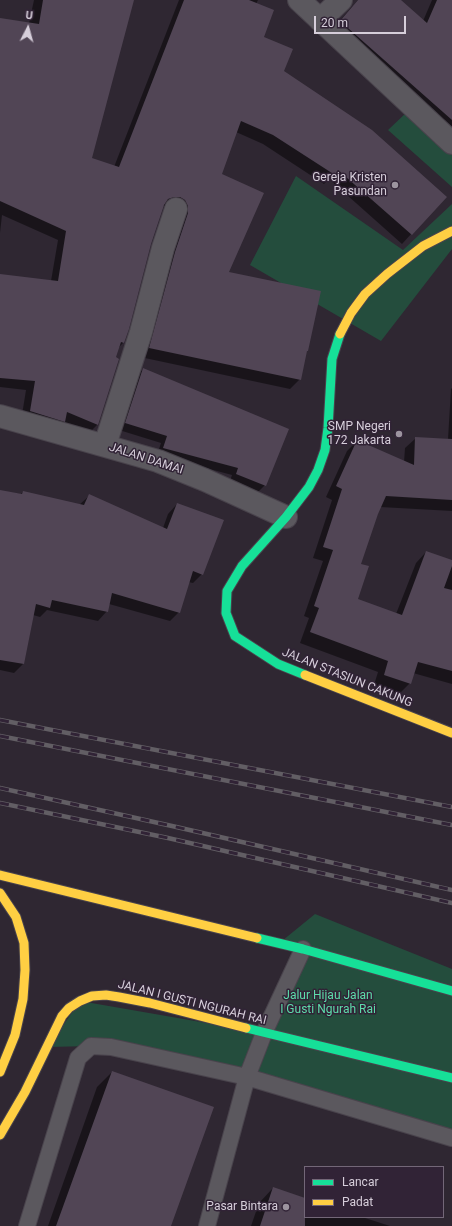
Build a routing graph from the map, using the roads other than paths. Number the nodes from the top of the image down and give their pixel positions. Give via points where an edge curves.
1 (299, 0) edge
2 (341, 0) edge
3 (320, 20) junction
4 (452, 143) edge
5 (176, 210) dead end
6 (452, 231) edge
7 (0, 416) edge
8 (105, 445) junction
9 (286, 517) junction
10 (452, 733) edge
11 (0, 875) edge
12 (0, 893) edge
13 (303, 950) junction
14 (452, 991) edge
15 (264, 1033) junction
16 (0, 1072) edge
17 (248, 1077) junction
18 (452, 1078) edge
19 (0, 1135) edge
20 (452, 1138) edge
21 (27, 1226) edge
22 (207, 1226) edge

1 - 3 street
2 - 3 street
3 - 4 street
5 - 8 street
6 - 9 main road, JALAN STASIUN CAKUNG via 422,246 387,274 365,294 351,313 340,334 332,359 325,450 309,487
7 - 8 street, JALAN DAMAI
8 - 9 street, JALAN DAMAI via 158,461
9 - 10 main road, JALAN STASIUN CAKUNG via 242,566 227,590 226,613 235,636 278,664
11 - 13 main road
12 - 16 main road via 16,917 24,943 25,970 23,999 15,1034
13 - 14 main road
13 - 15 lane
15 - 17 lane
15 - 18 main road, JALAN I GUSTI NGURAH RAI
15 - 19 main road, JALAN I GUSTI NGURAH RAI via 120,997 92,996 68,1008 62,1016 25,1092
17 - 20 lane
17 - 21 lane via 111,1047 91,1046 78,1058
17 - 22 lane

